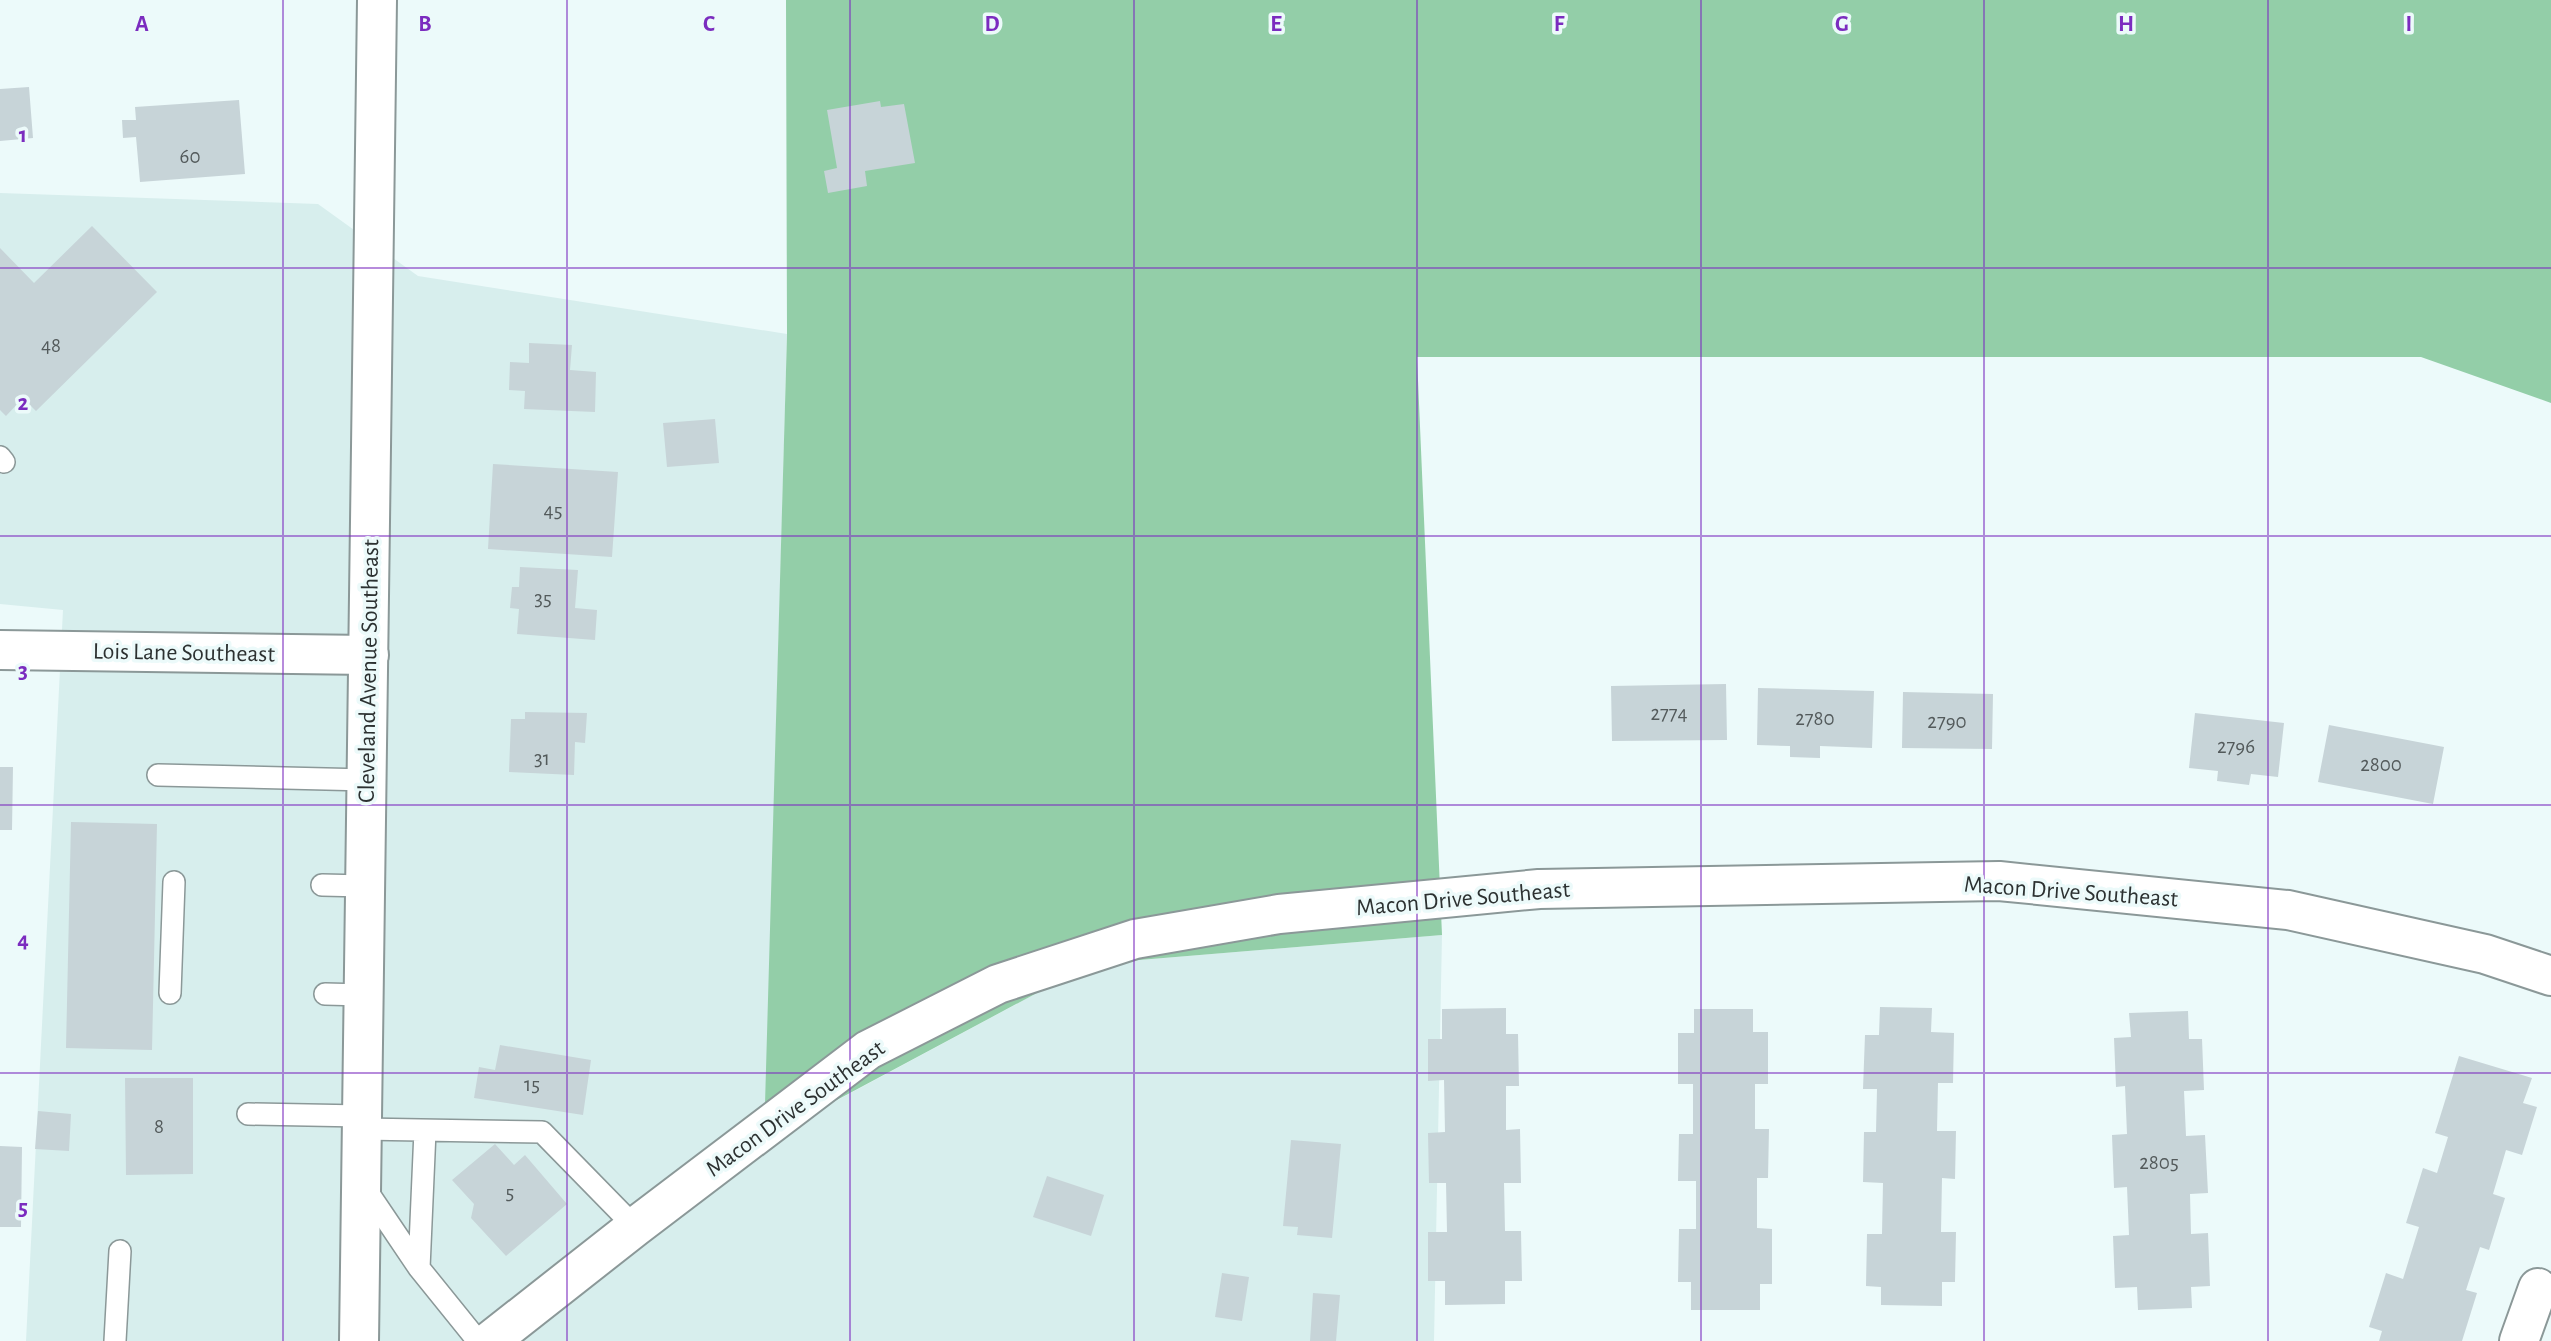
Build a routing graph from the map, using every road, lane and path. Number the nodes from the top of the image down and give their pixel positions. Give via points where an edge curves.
1 (377, 0) edge
2 (0, 650) edge
3 (369, 655) junction
4 (158, 775) dead end
5 (367, 780) junction
6 (174, 882) dead end
7 (322, 885) dead end
8 (365, 886) junction
9 (2551, 976) edge
10 (170, 992) dead end
11 (325, 994) dead end
12 (364, 995) junction
13 (248, 1114) dead end
14 (362, 1122) junction
15 (425, 1131) junction
16 (361, 1182) junction
17 (635, 1227) junction
18 (120, 1251) dead end
19 (419, 1269) junction
20 (2538, 1288) dead end
21 (115, 1341) edge
22 (359, 1341) edge
23 (478, 1341) edge
24 (490, 1341) edge
25 (2519, 1341) edge

1 - 3 street, Cleveland Avenue Southeast
2 - 3 street, Lois Lane Southeast
3 - 5 street, Cleveland Avenue Southeast
4 - 5 lane
5 - 8 street, Cleveland Avenue Southeast
6 - 10 lane
7 - 8 lane
8 - 12 street, Cleveland Avenue Southeast
9 - 17 street, Macon Drive Southeast via 2485,954 2288,911 1999,881 1539,889 1279,914 1135,939 998,984 868,1050
11 - 12 lane
12 - 14 street, Cleveland Avenue Southeast
13 - 14 lane
14 - 15 lane
14 - 16 street, Cleveland Avenue Southeast
15 - 17 lane via 542,1132
15 - 19 lane
16 - 19 lane
16 - 22 street, Cleveland Avenue Southeast
17 - 24 street, Macon Drive Southeast
18 - 21 lane
19 - 23 lane
20 - 25 street

